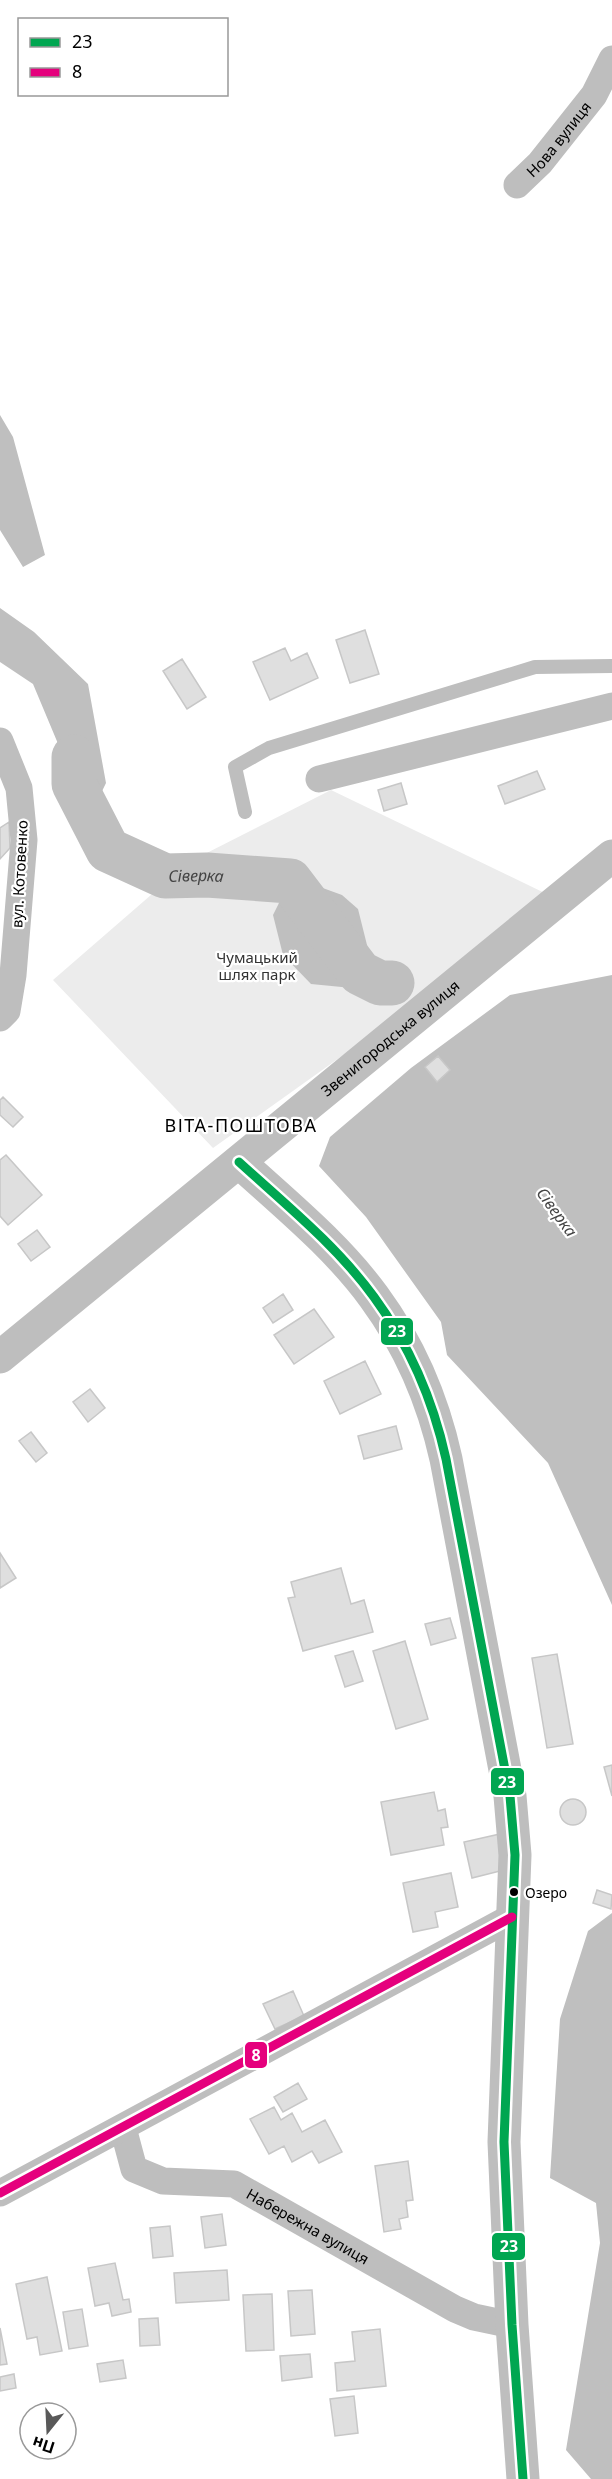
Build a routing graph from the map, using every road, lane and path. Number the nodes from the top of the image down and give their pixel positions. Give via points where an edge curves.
1 (612, 59) edge
2 (517, 185) dead end
3 (612, 666) edge
4 (612, 706) edge
5 (0, 741) edge
6 (319, 779) dead end
7 (245, 812) dead end
8 (612, 856) edge
9 (4, 1015) edge
10 (239, 1162) junction
11 (0, 1357) edge
12 (512, 1917) junction
13 (123, 2128) junction
14 (0, 2193) edge
15 (512, 2325) junction
16 (523, 2479) edge

1 - 2 street, Нова вулиця via 594,95 540,163
3 - 7 lane via 535,667 269,748 235,767
4 - 6 street
5 - 9 street, вул. Котовенко via 19,788 24,840 13,975
8 - 10 street, Звенигородська вулиця
10 - 11 street, Звенигородська вулиця
10 - 12 street via 334,1251 373,1295 418,1372 437,1419 510,1796 515,1855
12 - 13 street
12 - 15 street via 504,2142
13 - 14 street
13 - 15 street, Набережна вулиця via 134,2169 163,2181 234,2184 455,2309
15 - 16 street

